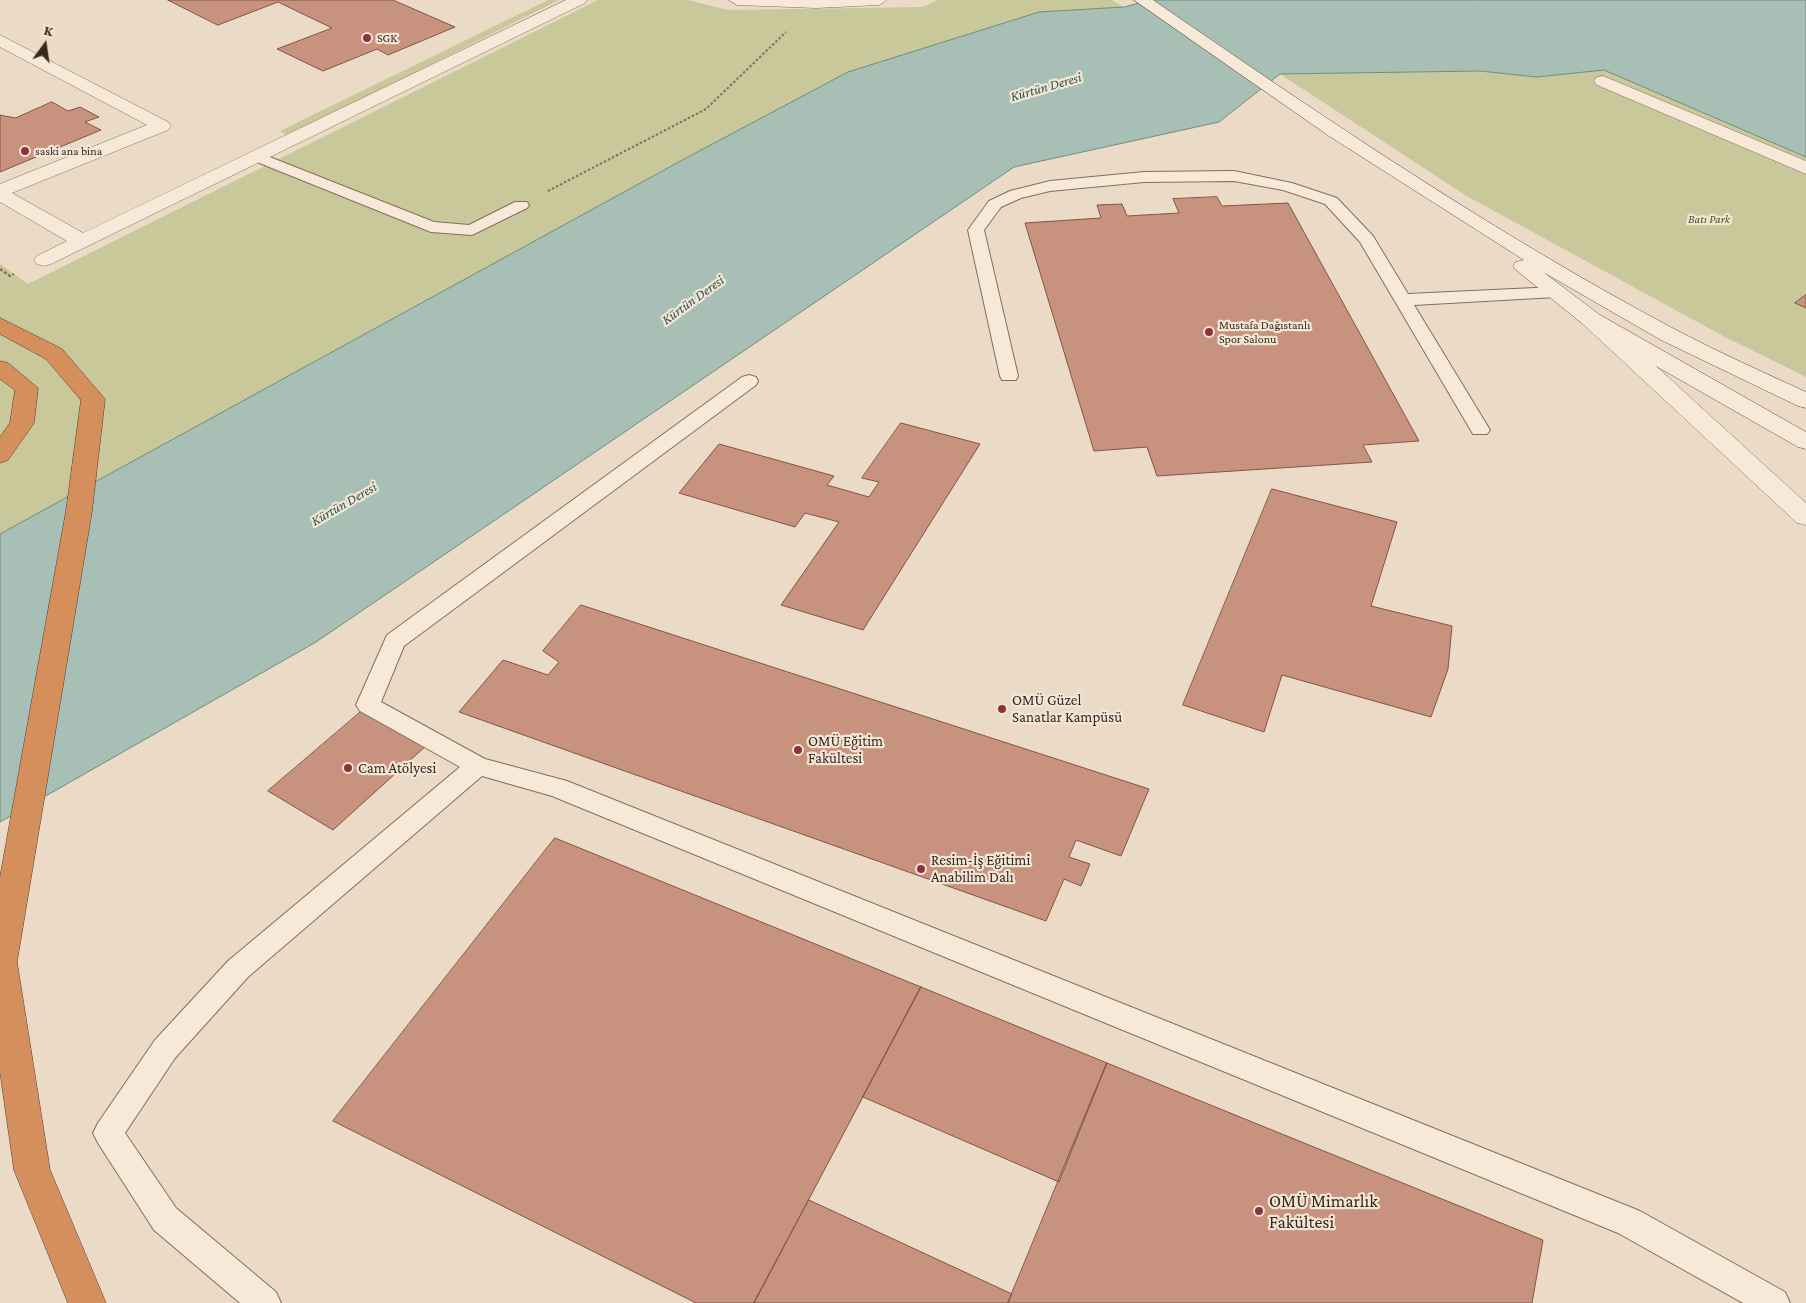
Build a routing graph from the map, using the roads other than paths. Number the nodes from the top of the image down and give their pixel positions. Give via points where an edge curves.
1 (579, 0) edge
2 (738, 0) edge
3 (879, 0) edge
4 (1142, 0) edge
5 (0, 40) edge
6 (1603, 81) dead end
7 (257, 157) junction
8 (1806, 168) edge
9 (0, 192) edge
10 (521, 205) road end
11 (1452, 208) junction
12 (83, 242) junction
13 (44, 260) dead end
14 (1556, 292) junction
15 (1402, 300) junction
16 (1592, 320) junction
17 (0, 325) edge
18 (0, 368) edge
19 (1010, 376) dead end
20 (749, 381) dead end
21 (1806, 401) edge
22 (1480, 430) dead end
23 (1806, 442) edge
24 (0, 455) edge
25 (1738, 477) dead end
26 (1766, 480) junction
27 (1806, 491) edge
28 (1806, 517) edge
29 (478, 766) junction
30 (87, 1303) edge
31 (265, 1303) edge
32 (1774, 1303) edge

1 - 7 street
2 - 3 street via 816,3
4 - 11 street via 1308,115
5 - 9 street via 162,126
6 - 8 street
7 - 10 lane via 431,227 472,230
7 - 12 street
9 - 12 street
11 - 14 street
11 - 21 street via 1669,335
12 - 13 street
14 - 15 lane
14 - 16 street
15 - 19 lane via 1366,240 1331,201 1286,186 1234,176 1144,176 1050,186 1016,194 995,204 976,230
15 - 22 lane
16 - 23 street
16 - 26 street
17 - 30 highway via 54,354 93,399 79,511 1,962 32,1170
18 - 24 highway via 27,388 22,423
20 - 29 lane via 395,641 368,705
25 - 26 street
26 - 27 street via 1796,484
26 - 28 street
29 - 31 lane via 238,969 165,1049 108,1133 165,1219
29 - 32 lane via 558,788 1629,1222

